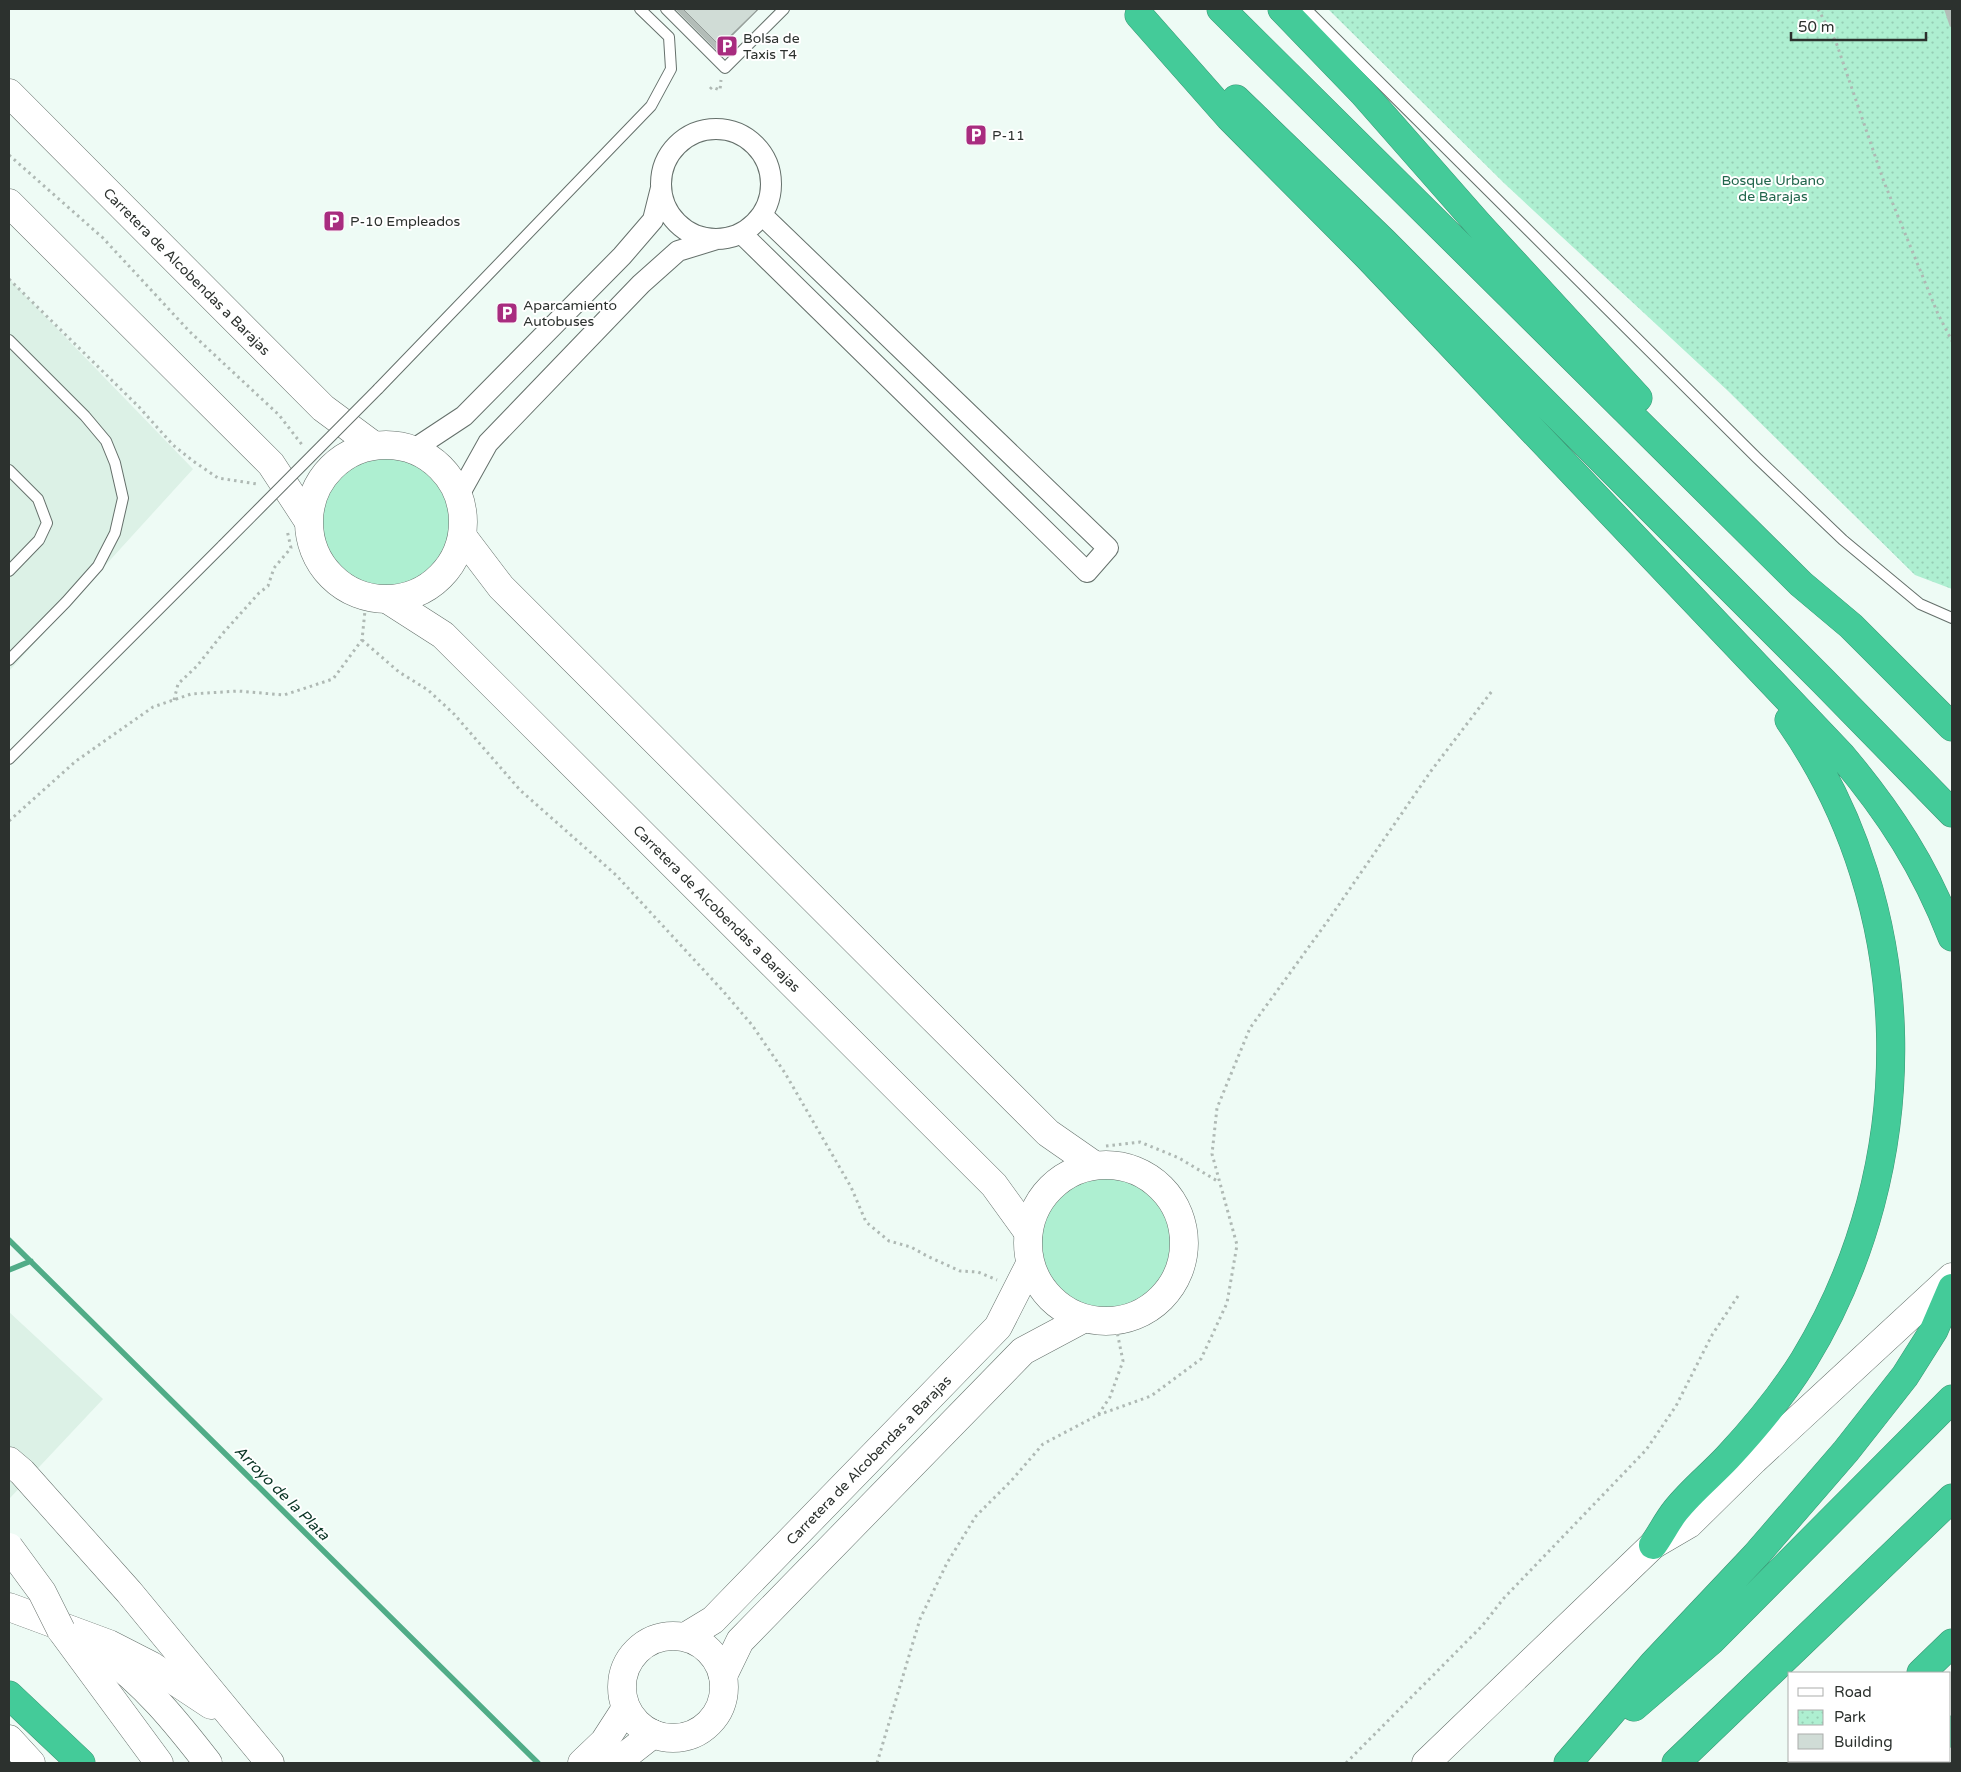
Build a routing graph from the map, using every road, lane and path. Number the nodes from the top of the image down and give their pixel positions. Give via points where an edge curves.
1 (640, 9) edge
2 (666, 9) edge
3 (784, 9) edge
4 (1221, 9) edge
5 (1282, 9) edge
6 (1306, 9) edge
7 (1818, 9) edge
8 (1136, 12) edge
9 (726, 76) dead end
10 (710, 89) dead end
11 (9, 93) edge
12 (9, 155) edge
13 (661, 188) junction
14 (9, 203) edge
15 (762, 215) junction
16 (741, 233) junction
17 (717, 239) junction
18 (9, 279) edge
19 (9, 340) edge
20 (1952, 341) edge
21 (373, 445) junction
22 (414, 449) junction
23 (308, 453) dead end
24 (9, 470) edge
25 (263, 483) dead end
26 (459, 495) junction
27 (296, 520) junction
28 (463, 537) junction
29 (9, 570) edge
30 (378, 598) junction
31 (1952, 618) edge
32 (1850, 626) junction
33 (1718, 628) junction
34 (362, 640) junction
35 (9, 660) edge
36 (1492, 691) dead end
37 (174, 700) junction
38 (1952, 727) edge
39 (9, 759) edge
40 (1952, 813) edge
41 (9, 821) edge
42 (1952, 936) edge
43 (1094, 1165) junction
44 (1028, 1232) junction
45 (1025, 1275) junction
46 (1952, 1276) edge
47 (1952, 1288) edge
48 (1740, 1293) dead end
49 (1083, 1318) junction
50 (1116, 1322) junction
51 (1952, 1399) edge
52 (1098, 1415) junction
53 (9, 1461) edge
54 (1952, 1498) edge
55 (1653, 1545) junction
56 (9, 1547) edge
57 (9, 1572) edge
58 (9, 1607) edge
59 (62, 1629) junction
60 (685, 1637) junction
61 (1952, 1644) edge
62 (1922, 1672) edge
63 (723, 1676) junction
64 (9, 1695) edge
65 (626, 1708) junction
66 (238, 1724) junction
67 (653, 1734) junction
68 (9, 1739) edge
69 (31, 1763) edge
70 (81, 1763) edge
71 (159, 1763) edge
72 (208, 1763) edge
73 (270, 1763) edge
74 (582, 1763) edge
75 (616, 1763) edge
76 (877, 1763) edge
77 (1346, 1763) edge
78 (1426, 1763) edge
79 (1569, 1763) edge
80 (1676, 1763) edge

1 - 39 lane, bridge via 669,37 670,69 651,106 378,389
2 - 3 lane via 725,68
4 - 32 highway via 1801,584
5 - 32 highway via 1363,93 1656,418 1812,575
6 - 31 lane via 1843,540 1920,604
7 - 20 path via 1836,42 1884,182
8 - 33 highway via 1229,117 1367,256
8 - 40 highway via 1248,109 1347,206
9 - 10 path via 720,80 720,90
11 - 21 street, Carretera de Alcobendas a Barajas via 323,408
12 - 23 path via 102,238 190,332 279,416
13 - 15 street via 669,155 679,143 708,129 725,129 750,140 768,165 771,191
13 - 17 street via 665,205 686,230 701,237
13 - 22 street via 653,220 622,256 464,416
14 - 27 street via 271,464
15 - 16 street
15 - 16 street via 1108,548 1087,572
16 - 17 street
17 - 26 street via 678,251 641,284 488,444
18 - 25 path via 173,445 218,478 255,485
19 - 35 lane via 106,441 123,498 115,533 98,566
21 - 22 street
21 - 27 street via 319,468 316,485
22 - 26 street via 442,467
24 - 29 lane via 38,499 47,523 39,540
26 - 28 street
27 - 30 street via 318,561 348,591
27 - 37 path via 290,548 274,568 268,586 178,684
28 - 30 street via 450,568 423,591
28 - 43 street via 501,587 1048,1134
30 - 34 path
30 - 44 street, Carretera de Alcobendas a Barajas via 450,642 994,1185
32 - 38 highway
33 - 42 highway via 1806,717 1874,794 1904,838
33 - 55 highway via 1772,695 1809,748 1854,844 1871,898 1887,973 1891,1074 1887,1123 1873,1195 1858,1248 1824,1323 1802,1362 1759,1420 1676,1510
34 - 37 path via 333,679 284,695 238,691 191,694
34 - 45 path via 454,714 520,790 616,875 729,998 786,1073 851,1187 866,1222 889,1241 911,1247 960,1271 978,1272 993,1279 1010,1281
36 - 52 path via 1431,771 1250,1028 1217,1108 1212,1154 1237,1245 1227,1303 1201,1359 1151,1396
37 - 41 path via 153,707 76,761
43 - 44 street via 1063,1177 1050,1188 1039,1202
43 - 50 street via 1118,1165 1140,1172 1160,1186 1175,1204 1183,1226 1185,1249 1182,1264 1168,1292 1151,1308
44 - 45 street
45 - 49 street via 1060,1307
45 - 60 street, Carretera de Alcobendas a Barajas via 998,1326 713,1620
46 - 55 street via 1689,1524
47 - 79 highway via 1934,1330 1905,1376 1846,1450 1762,1548 1653,1664
48 - 77 path via 1712,1335 1676,1406 1646,1450 1504,1598 1482,1626
49 - 50 street
49 - 63 street via 1023,1351 740,1641
50 - 52 path via 1124,1360 1110,1397
51 - 79 highway via 1711,1641
52 - 76 path via 1044,1444 976,1516 947,1563 920,1619
53 - 66 street via 129,1592
54 - 80 highway
55 - 78 street
56 - 59 street, bridge via 42,1592
57 - 59 street
58 - 59 street
59 - 66 street via 109,1644 152,1666
59 - 71 street
59 - 72 street via 107,1657 142,1686
60 - 63 street via 709,1651
60 - 65 street via 656,1638 638,1650 625,1668 622,1688
61 - 62 highway
63 - 67 street via 723,1699 713,1719 695,1734 674,1739
64 - 70 highway
65 - 67 street via 637,1724
65 - 74 street via 604,1742
66 - 73 street
67 - 75 street
68 - 69 street

